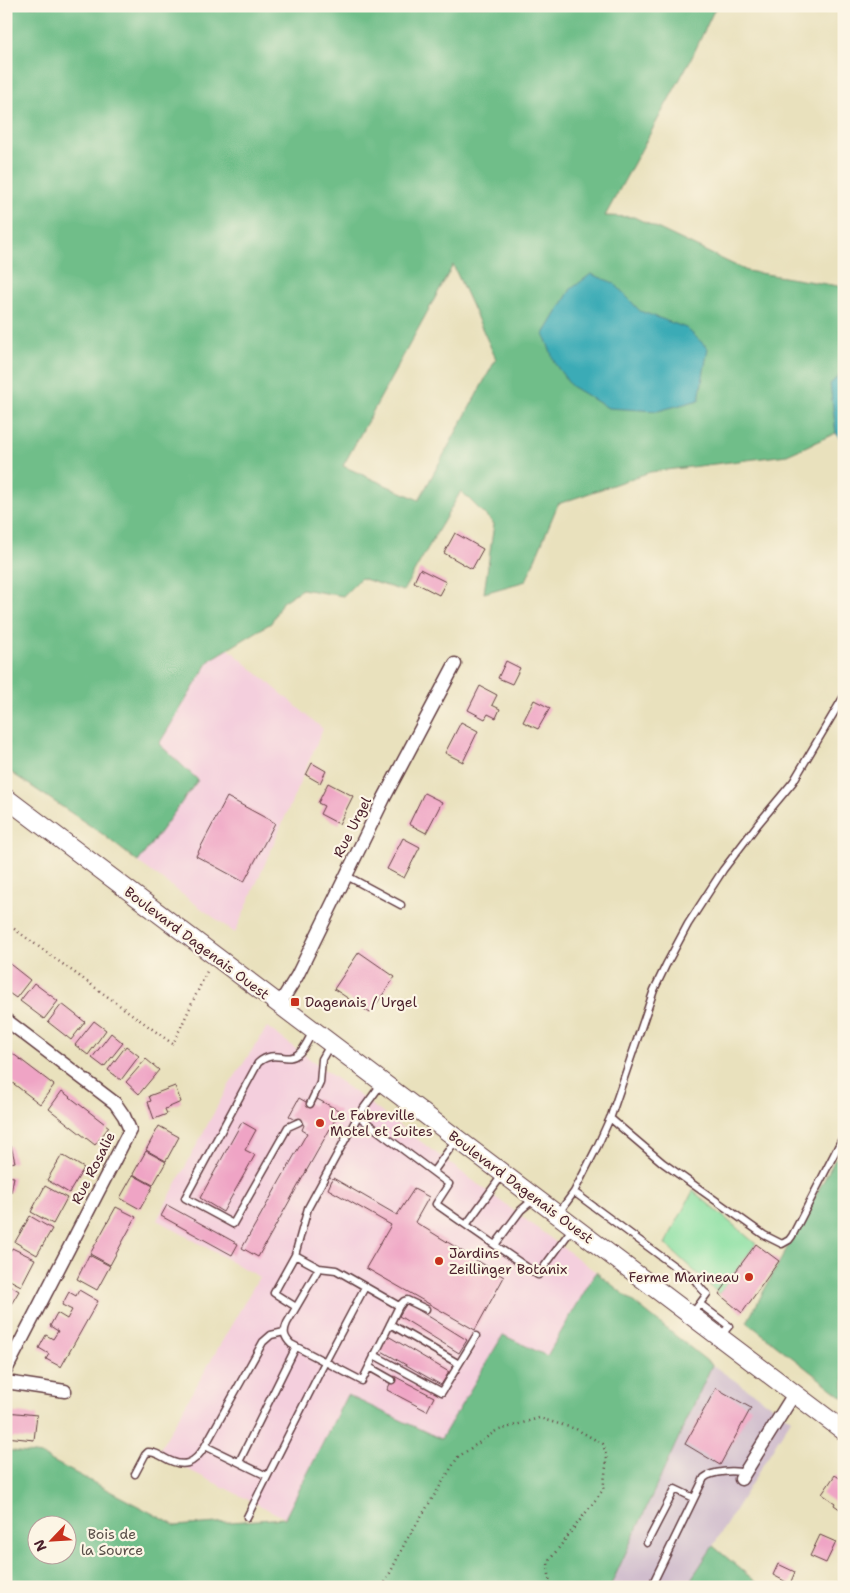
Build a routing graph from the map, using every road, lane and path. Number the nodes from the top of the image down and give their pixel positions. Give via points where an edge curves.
1 (455, 664) dead end
2 (844, 696) edge
3 (6, 798) edge
4 (345, 875) junction
5 (401, 905) dead end
6 (6, 923) edge
7 (216, 957) junction
8 (279, 1005) junction
9 (6, 1020) edge
10 (314, 1030) junction
11 (331, 1044) junction
12 (383, 1082) junction
13 (310, 1104) dead end
14 (358, 1116) junction
15 (610, 1118) junction
16 (299, 1122) dead end
17 (844, 1135) edge
18 (457, 1139) junction
19 (433, 1172) junction
20 (503, 1173) junction
21 (574, 1192) junction
22 (535, 1198) junction
23 (558, 1215) junction
24 (466, 1225) junction
25 (574, 1227) junction
26 (495, 1245) junction
27 (295, 1255) junction
28 (319, 1268) junction
29 (365, 1287) junction
30 (399, 1306) junction
31 (296, 1307) junction
32 (426, 1309) dead end
33 (695, 1310) junction
34 (390, 1324) junction
35 (284, 1332) junction
36 (476, 1336) dead end
37 (296, 1347) junction
38 (374, 1355) junction
39 (326, 1362) junction
40 (459, 1364) junction
41 (369, 1367) junction
42 (6, 1370) edge
43 (392, 1380) dead end
44 (6, 1382) edge
45 (65, 1390) dead end
46 (794, 1394) junction
47 (844, 1431) edge
48 (205, 1446) junction
49 (239, 1462) junction
50 (135, 1474) dead end
51 (267, 1476) junction
52 (743, 1476) joint
53 (694, 1498) junction
54 (247, 1517) dead end
55 (647, 1543) dead end
56 (383, 1587) edge
57 (550, 1587) edge
58 (650, 1587) edge

1 - 4 street, Rue Urgel
2 - 15 lane via 793,782 723,870 684,932 654,990
3 - 7 main road, Boulevard Dagenais Ouest
4 - 5 lane
4 - 8 street, Rue Urgel via 297,976
6 - 7 path via 173,1044
7 - 8 main road, Boulevard Dagenais Ouest
8 - 10 main road, Boulevard Dagenais Ouest
9 - 42 street, Rue Rosalie via 115,1102 130,1130
10 - 11 main road, Boulevard Dagenais Ouest
10 - 16 lane via 298,1055 289,1058 272,1055 258,1063 185,1198 233,1224 288,1127
11 - 12 main road, Boulevard Dagenais Ouest
11 - 13 lane via 322,1059 320,1083
12 - 14 lane
12 - 18 main road, Boulevard Dagenais Ouest
14 - 19 lane
14 - 27 lane via 308,1208
15 - 17 lane via 663,1163 764,1235 782,1244 792,1236
15 - 21 lane
18 - 19 lane
18 - 20 main road, Boulevard Dagenais Ouest
19 - 24 lane via 450,1184 436,1204
20 - 22 main road, Boulevard Dagenais Ouest
20 - 24 lane
21 - 23 lane
21 - 33 lane via 695,1280 707,1294
22 - 23 main road, Boulevard Dagenais Ouest
22 - 26 lane via 521,1210
23 - 25 main road, Boulevard Dagenais Ouest
24 - 26 lane
25 - 26 lane via 538,1276
25 - 33 main road, Boulevard Dagenais Ouest
27 - 28 lane
27 - 31 lane via 274,1293
28 - 29 lane via 336,1270
28 - 31 lane
29 - 30 lane
29 - 39 lane
30 - 32 lane via 407,1300
30 - 34 lane
31 - 35 lane
33 - 46 main road, Boulevard Dagenais Ouest via 720,1338
34 - 38 lane
34 - 40 lane
35 - 37 lane
35 - 48 lane via 271,1335 263,1342
36 - 40 lane
37 - 39 lane
37 - 49 lane
38 - 40 lane via 442,1392
38 - 41 lane
39 - 41 lane via 362,1381
39 - 51 lane
41 - 43 lane
44 - 45 street
46 - 47 main road, Boulevard Dagenais Ouest
46 - 52 street
48 - 49 lane
48 - 50 lane via 195,1461 186,1464 171,1462 148,1452
49 - 51 lane
51 - 54 lane
52 - 53 lane via 739,1472 707,1476
53 - 55 lane via 675,1490
53 - 58 lane
56 - 57 path via 406,1541 458,1457 496,1431 539,1418 576,1429 603,1444 607,1459 603,1490 548,1562

